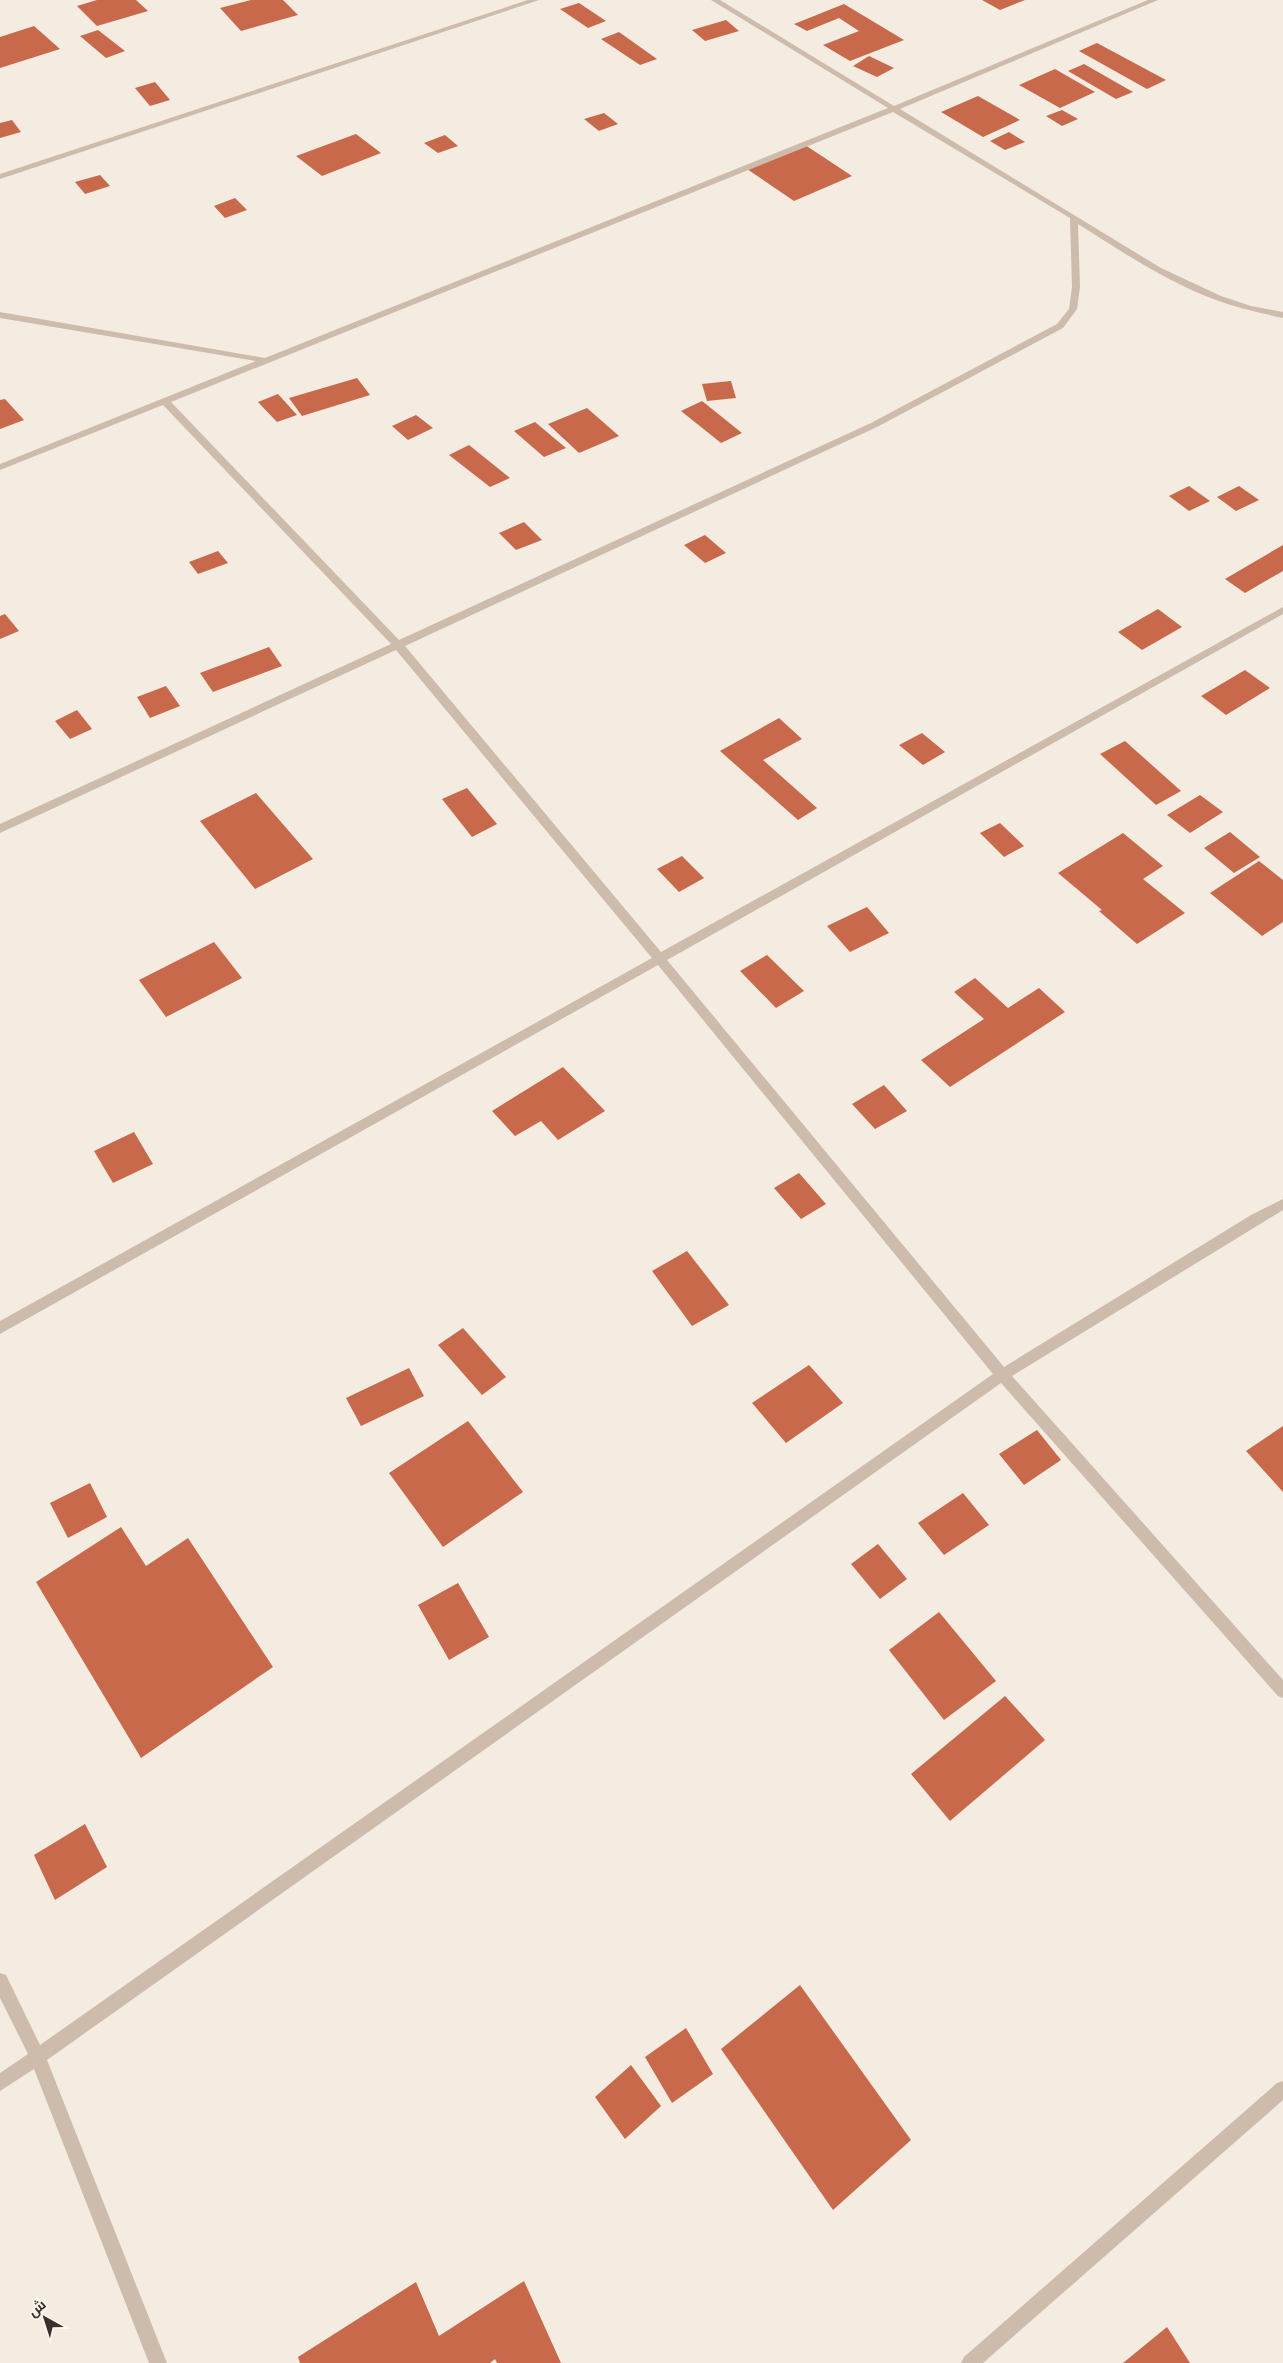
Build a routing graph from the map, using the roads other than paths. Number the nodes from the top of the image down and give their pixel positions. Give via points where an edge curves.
1 (535, 0) edge
2 (715, 0) edge
3 (1154, 0) edge
4 (893, 109) junction
5 (0, 176) edge
6 (1074, 217) junction
7 (0, 315) edge
8 (1283, 315) edge
9 (264, 360) junction
10 (164, 400) junction
11 (0, 467) edge
12 (1283, 610) edge
13 (398, 645) junction
14 (0, 829) edge
15 (660, 959) junction
16 (1283, 1204) edge
17 (0, 1328) edge
18 (1002, 1375) junction
19 (1283, 1691) edge
20 (0, 1981) edge
21 (38, 2057) junction
22 (0, 2083) edge
23 (1283, 2089) edge
24 (158, 2363) edge
25 (970, 2363) edge

1 - 5 street
2 - 4 street
3 - 4 street
4 - 6 street
4 - 9 street
6 - 8 street via 1167,276 1220,300
6 - 13 street via 1074,309 1060,326 874,425
7 - 9 street
9 - 10 street
10 - 11 street
10 - 13 street
12 - 15 street
13 - 14 street
13 - 15 street
15 - 17 street
15 - 18 street
16 - 18 street
18 - 19 street
18 - 21 street
20 - 21 street
21 - 22 street
21 - 24 street
23 - 25 street

